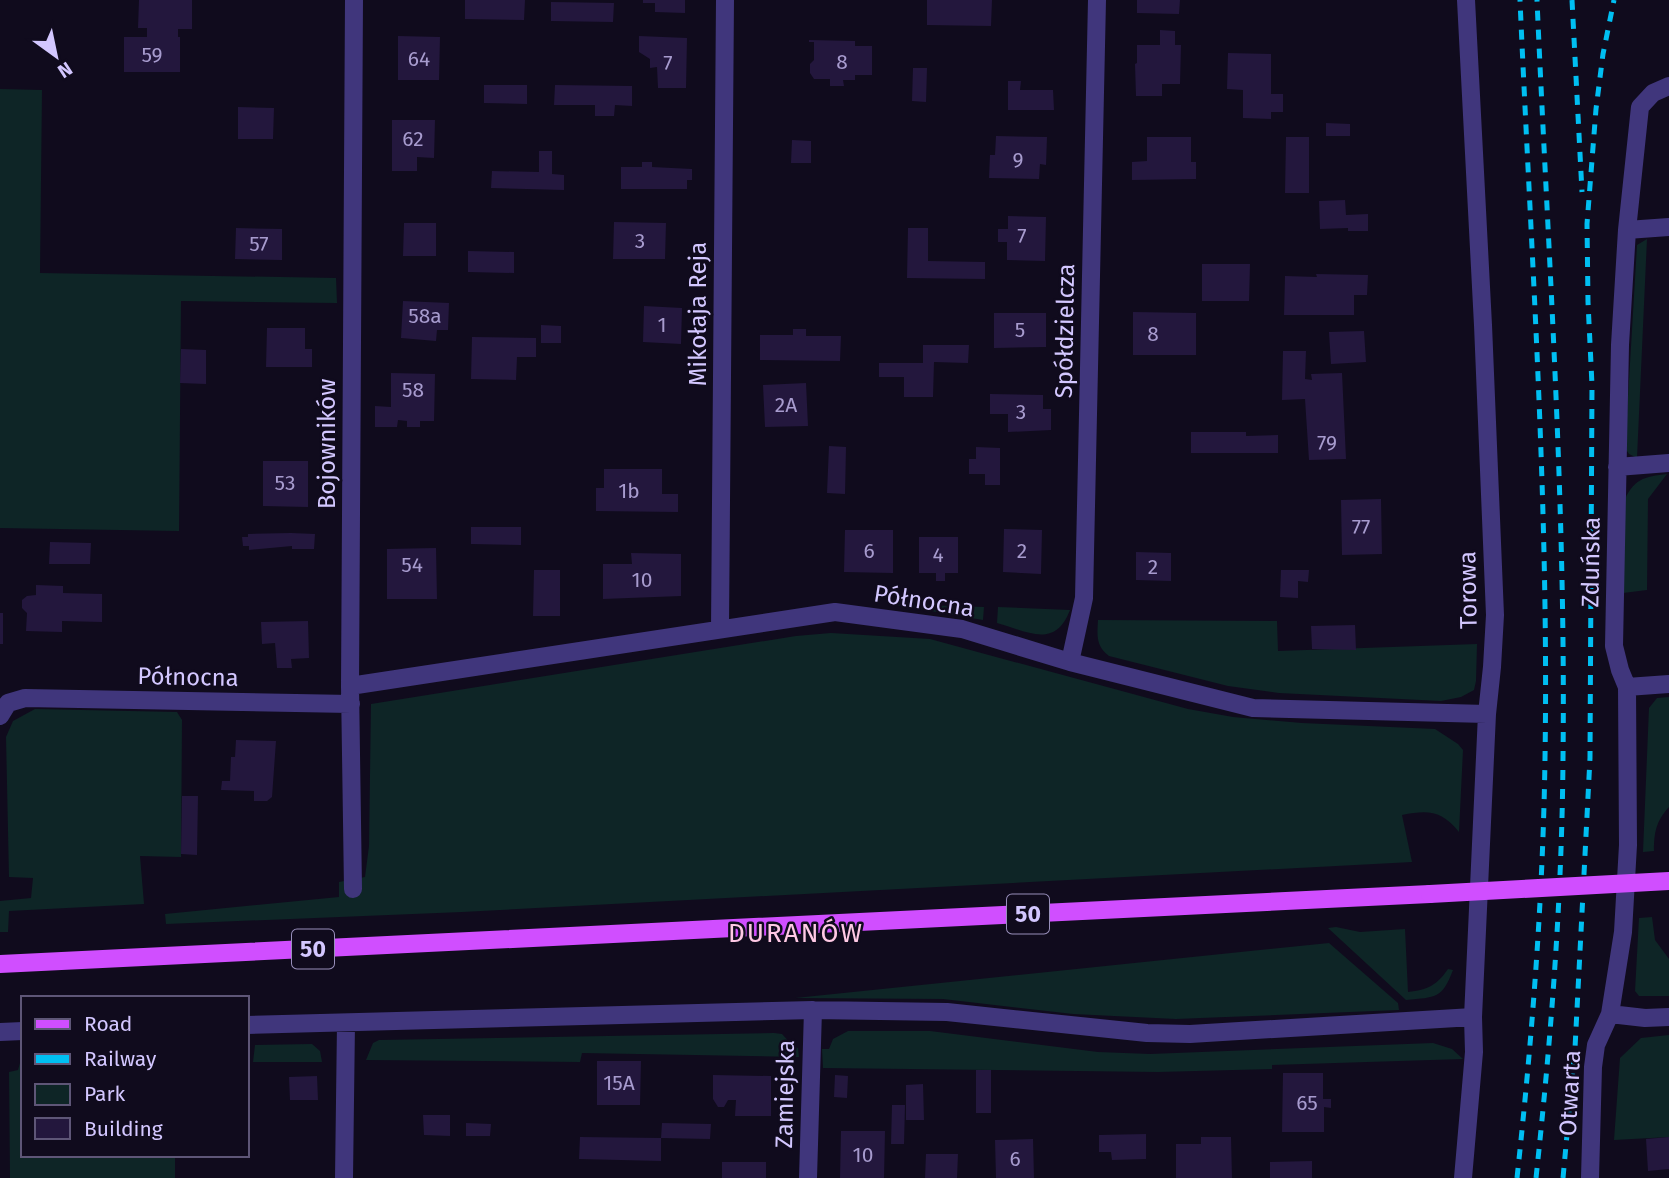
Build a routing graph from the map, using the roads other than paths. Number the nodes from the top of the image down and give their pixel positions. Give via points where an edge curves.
1 (354, 0) edge
2 (725, 0) edge
3 (1097, 0) edge
4 (1466, 0) edge
5 (1669, 86) edge
6 (1669, 227) edge
7 (1627, 230) junction
8 (1669, 463) edge
9 (1617, 467) junction
10 (720, 628) junction
11 (1070, 662) junction
12 (1669, 684) edge
13 (350, 686) junction
14 (1627, 687) junction
15 (351, 704) junction
16 (1487, 714) junction
17 (0, 716) edge
18 (1669, 881) edge
19 (353, 889) dead end
20 (0, 964) edge
21 (813, 1010) junction
22 (1610, 1014) junction
23 (1473, 1017) junction
24 (1669, 1017) edge
25 (346, 1023) junction
26 (248, 1025) edge
27 (21, 1031) edge
28 (0, 1032) edge
29 (344, 1178) edge
30 (808, 1178) edge
31 (1463, 1178) edge
32 (1590, 1178) edge

1 - 13 street, Bojowników
2 - 10 street, Mikołaja Reja
3 - 11 street, Spółdzielcza via 1084,598
4 - 16 street, Torowa via 1495,615
5 - 7 street, Zduńska via 1653,93 1640,107
6 - 7 street
7 - 9 street, Zduńska
8 - 9 street
9 - 14 street, Zduńska via 1614,646
10 - 11 street, Północna via 835,612 962,629
10 - 13 street, Północna
11 - 16 street, Północna via 1253,708
12 - 14 street
13 - 15 street, Bojowników
14 - 22 street, Zduńska via 1628,845 1623,932
15 - 17 street, Północna via 24,698 8,703
15 - 19 street, Bojowników
16 - 23 street, Torowa
18 - 20 main road, 50, bridge
21 - 23 street via 947,1012 1190,1034
21 - 25 street
21 - 30 street, Zamiejska
22 - 24 street
22 - 32 street, Otwarta via 1596,1045 1593,1067
23 - 31 street, Torowa
25 - 26 street
25 - 29 street
27 - 28 street

